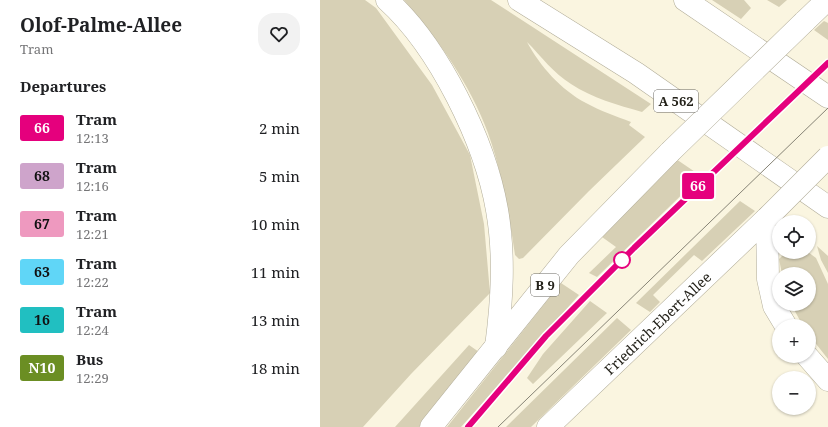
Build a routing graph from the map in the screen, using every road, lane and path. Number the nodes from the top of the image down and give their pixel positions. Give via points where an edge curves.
1 (387, 0) edge
2 (519, 0) edge
3 (686, 0) edge
4 (827, 0) edge
5 (828, 97) edge
6 (828, 157) edge
7 (828, 207) edge
8 (767, 218) junction
9 (782, 319) edge
10 (496, 346) junction
11 (813, 363) edge
12 (828, 380) edge
13 (431, 427) edge
14 (548, 427) edge

1 - 10 main road via 419,37 442,71 460,104 488,173 497,210 502,270 502,302
2 - 7 main road, A 562 via 636,73
3 - 5 main road
4 - 10 main road, B 9, bridge via 670,152 569,255
6 - 8 main road, Friedrich-Ebert-Allee, bridge
8 - 9 main road via 768,279 774,306
8 - 14 main road, Friedrich-Ebert-Allee
10 - 13 main road, B 9
11 - 12 main road

